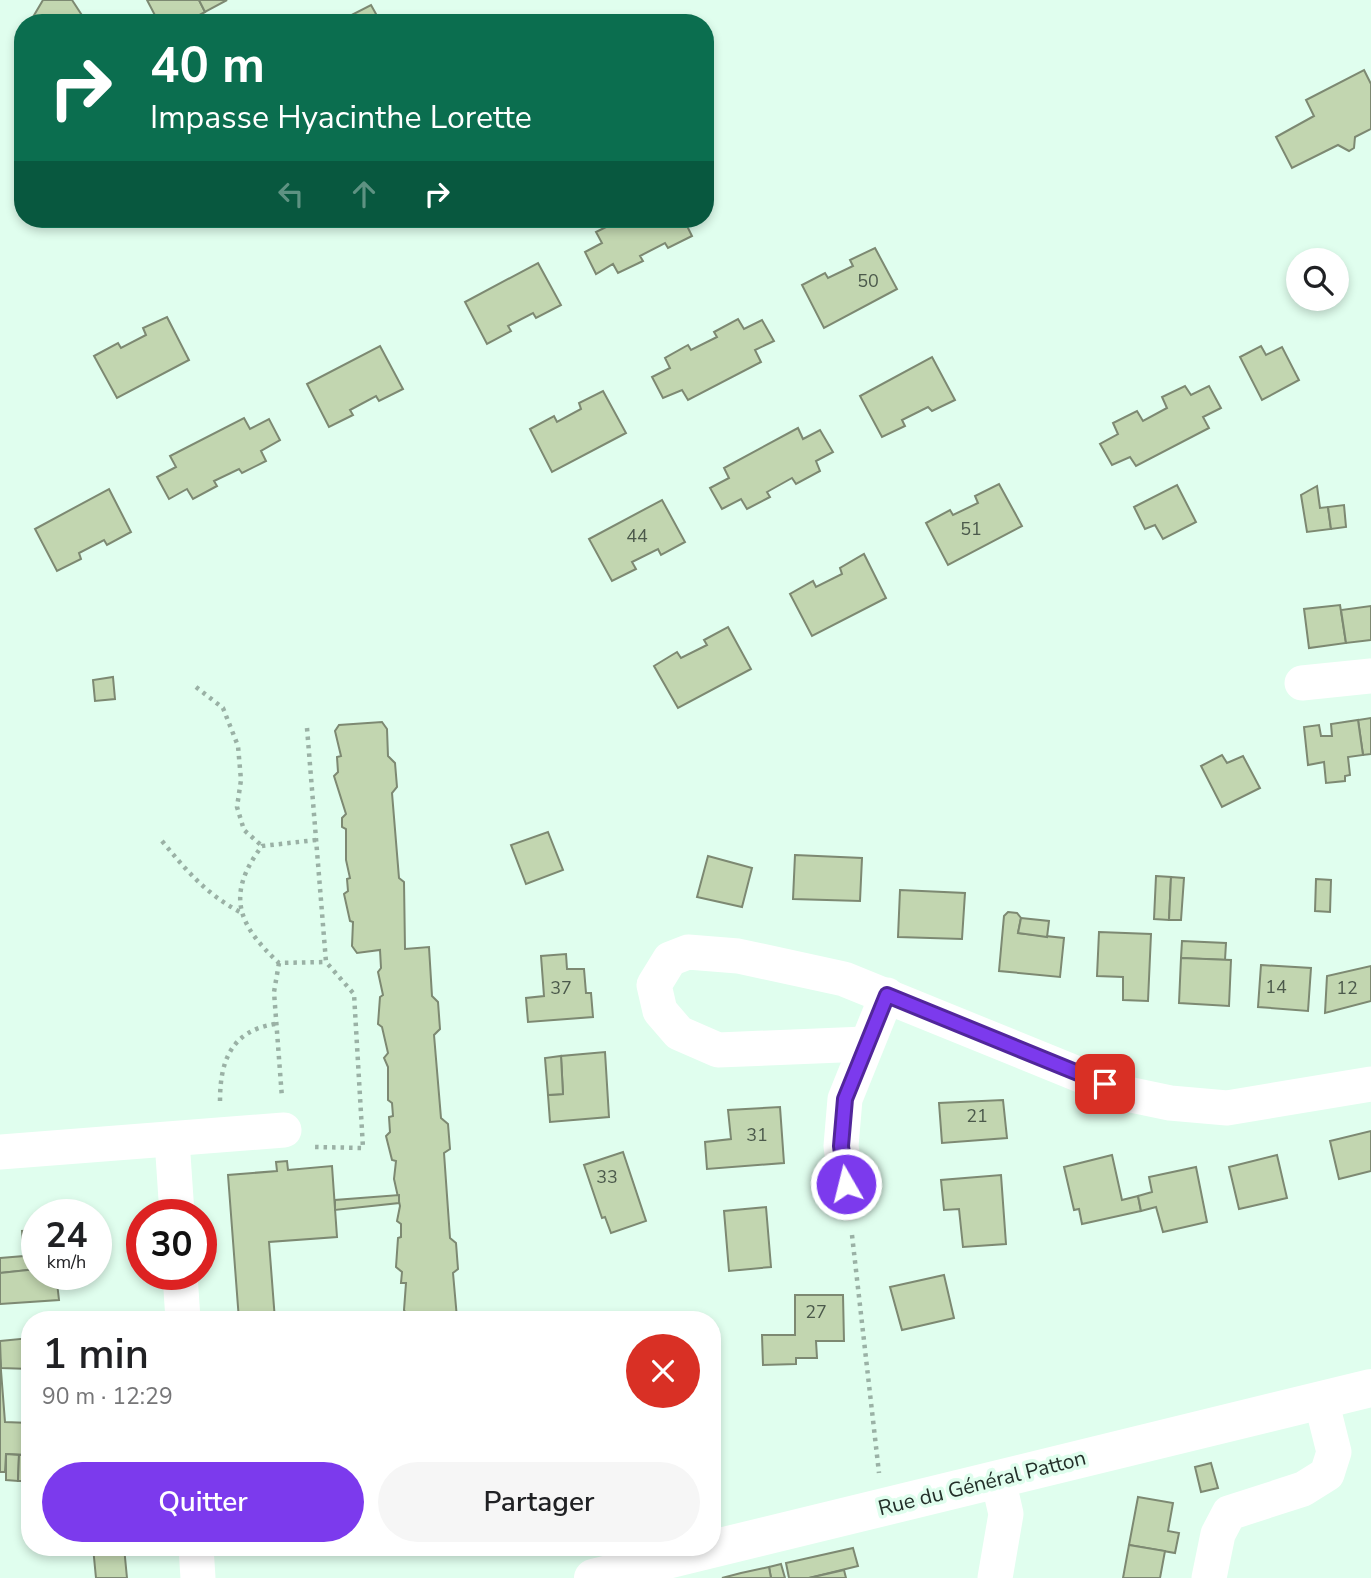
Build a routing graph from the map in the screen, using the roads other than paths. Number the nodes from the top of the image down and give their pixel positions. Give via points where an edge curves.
1 (1371, 676) edge
2 (1302, 683) dead end
3 (887, 995) junction
4 (866, 1044) junction
5 (1371, 1084) edge
6 (285, 1130) road end
7 (172, 1140) junction
8 (0, 1152) edge
9 (176, 1199) edge
10 (849, 1203) road end
11 (181, 1290) edge
12 (182, 1311) edge
13 (1371, 1388) edge
14 (1321, 1400) junction
15 (998, 1479) junction
16 (721, 1547) edge
17 (197, 1556) edge
18 (683, 1556) edge
19 (198, 1578) edge
20 (593, 1578) edge
21 (995, 1578) edge
22 (1209, 1578) edge

1 - 2 street
3 - 4 street
3 - 4 street via 844,979 738,956 688,952 670,959 654,985 660,1011 679,1033 718,1050
3 - 5 street via 1127,1094 1170,1103 1227,1108
4 - 10 street via 845,1099 841,1146
6 - 7 street
7 - 8 street
7 - 9 street
11 - 12 street
13 - 14 main road, Rue du Général Patton
14 - 15 main road, Rue du Général Patton
14 - 22 street via 1334,1452 1327,1474 1303,1489 1229,1513 1218,1534
15 - 16 main road, Rue du Général Patton
15 - 21 street via 1006,1514
17 - 19 street
18 - 20 main road, Rue du Général Patton

